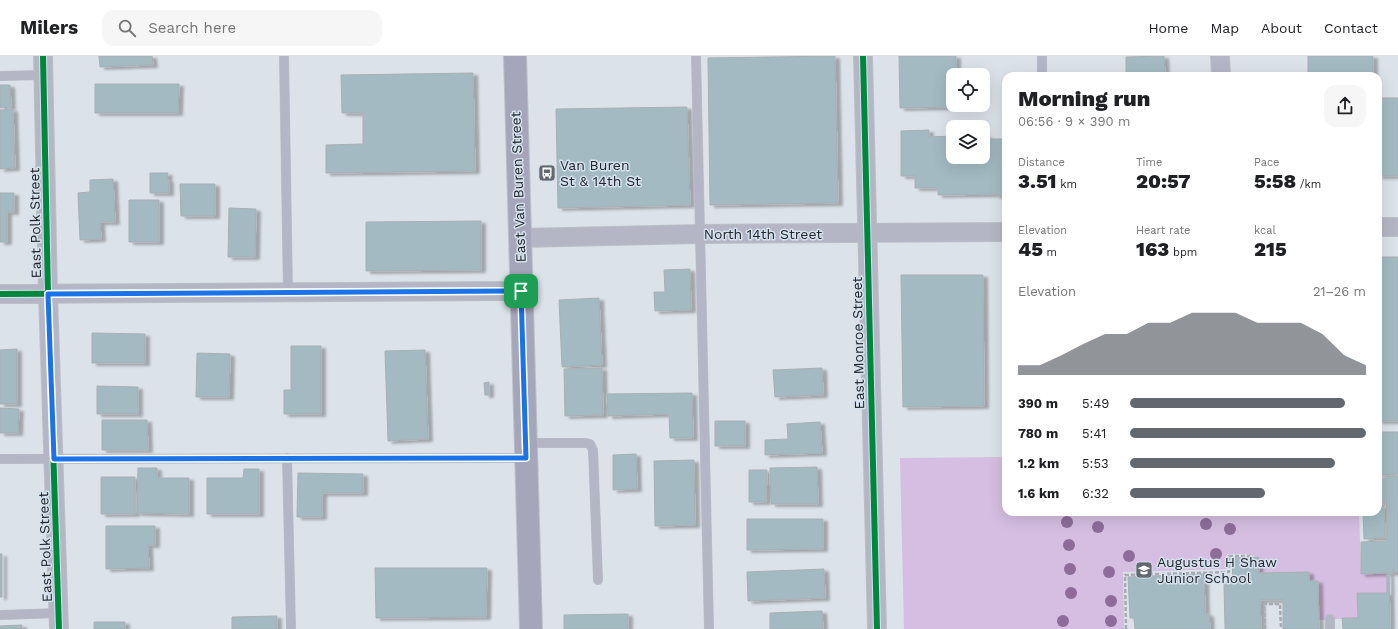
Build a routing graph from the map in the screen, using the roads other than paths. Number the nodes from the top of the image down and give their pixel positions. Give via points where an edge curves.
1 (43, 56) edge
2 (284, 56) edge
3 (515, 56) edge
4 (696, 56) edge
5 (862, 56) edge
6 (1042, 56) edge
7 (1220, 56) edge
8 (1042, 72) edge
9 (1221, 72) edge
10 (0, 76) edge
11 (43, 76) junction
12 (1382, 227) edge
13 (1398, 227) edge
14 (1002, 232) edge
15 (867, 233) junction
16 (700, 234) junction
17 (520, 238) junction
18 (521, 291) junction
19 (288, 293) junction
20 (0, 294) edge
21 (48, 294) junction
22 (526, 450) junction
23 (287, 458) junction
24 (0, 459) edge
25 (54, 459) junction
26 (598, 580) dead end
27 (0, 615) edge
28 (1330, 619) dead end
29 (59, 621) edge
30 (291, 629) edge
31 (531, 629) edge
32 (709, 629) edge
33 (877, 629) edge
34 (1330, 629) edge

1 - 11 street, East Polk Street
2 - 19 lane
3 - 17 main road, East Van Buren Street
4 - 16 lane
5 - 15 street, East Monroe Street
6 - 8 lane
7 - 9 street
10 - 11 lane
11 - 21 street, East Polk Street
12 - 13 street
14 - 15 street, North 14th Street
15 - 16 street, North 14th Street
15 - 33 street, East Monroe Street
16 - 17 street, North 14th Street
16 - 32 lane
17 - 18 main road, East Van Buren Street
18 - 19 street
18 - 22 main road, East Van Buren Street
19 - 21 street
20 - 21 street
21 - 25 street, East Polk Street
22 - 23 lane
22 - 26 lane via 590,444 593,450
22 - 31 main road, East Van Buren Street
23 - 25 lane
23 - 30 lane
24 - 25 lane
25 - 29 street, East Polk Street
27 - 29 lane
28 - 34 lane

